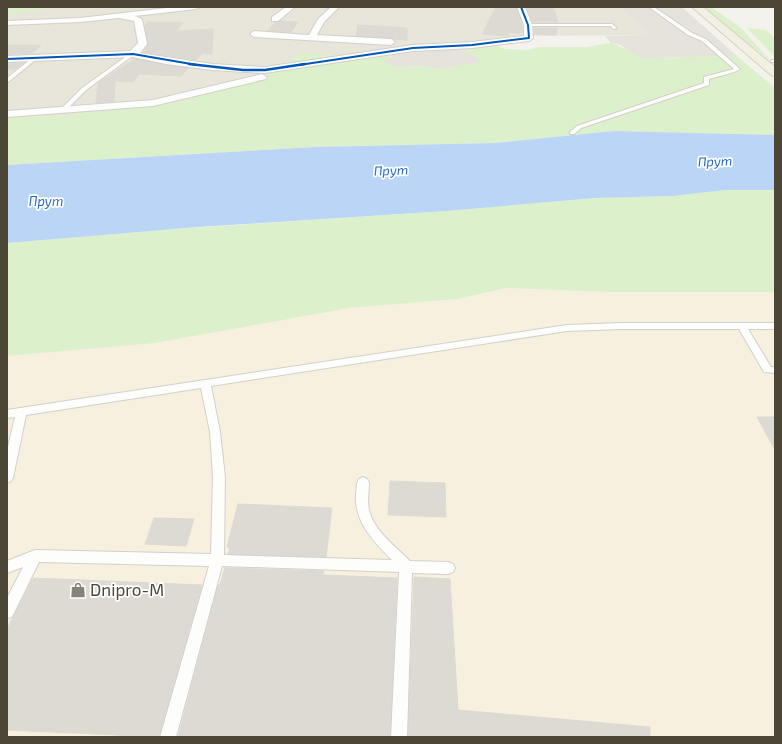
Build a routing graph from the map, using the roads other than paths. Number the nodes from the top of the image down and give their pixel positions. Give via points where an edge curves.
1 (196, 7) edge
2 (290, 7) edge
3 (335, 7) edge
4 (521, 7) edge
5 (651, 7) edge
6 (697, 7) edge
7 (710, 7) edge
8 (121, 16) junction
9 (275, 20) dead end
10 (7, 23) edge
11 (528, 25) junction
12 (615, 28) dead end
13 (254, 34) dead end
14 (312, 37) junction
15 (438, 46) junction
16 (133, 54) junction
17 (38, 56) junction
18 (7, 59) edge
19 (774, 62) edge
20 (289, 66) junction
21 (775, 73) edge
22 (7, 81) edge
23 (62, 111) junction
24 (7, 114) edge
25 (572, 133) dead end
26 (742, 326) junction
27 (775, 326) edge
28 (775, 370) edge
29 (205, 384) junction
30 (22, 412) junction
31 (7, 414) edge
32 (7, 478) edge
33 (363, 482) dead end
34 (35, 556) junction
35 (217, 560) junction
36 (406, 566) junction
37 (7, 567) edge
38 (448, 568) dead end
39 (7, 612) edge
40 (168, 737) edge
41 (399, 737) edge

1 - 8 street
2 - 9 street
3 - 14 street via 321,21
4 - 11 street
5 - 25 lane via 690,34 704,40 737,69 706,78 707,84 579,127
6 - 21 main road
7 - 19 main road
8 - 10 street
8 - 16 street via 138,19 140,23 143,44
11 - 12 lane via 612,25
11 - 15 street via 529,38
13 - 14 street
14 - 15 street
15 - 20 street
16 - 17 street
16 - 20 street via 166,61 243,70
16 - 23 lane via 84,89
17 - 18 street
17 - 22 lane
20 - 23 street via 265,76 181,98
23 - 24 street
26 - 27 lane
26 - 28 lane via 768,370
26 - 29 lane via 567,328
29 - 30 lane
29 - 35 lane via 215,432 220,477
30 - 31 lane
30 - 32 lane
33 - 36 lane via 363,511 368,522
34 - 35 lane
34 - 37 lane
34 - 39 lane
35 - 36 lane
35 - 40 lane
36 - 38 lane
36 - 41 lane

